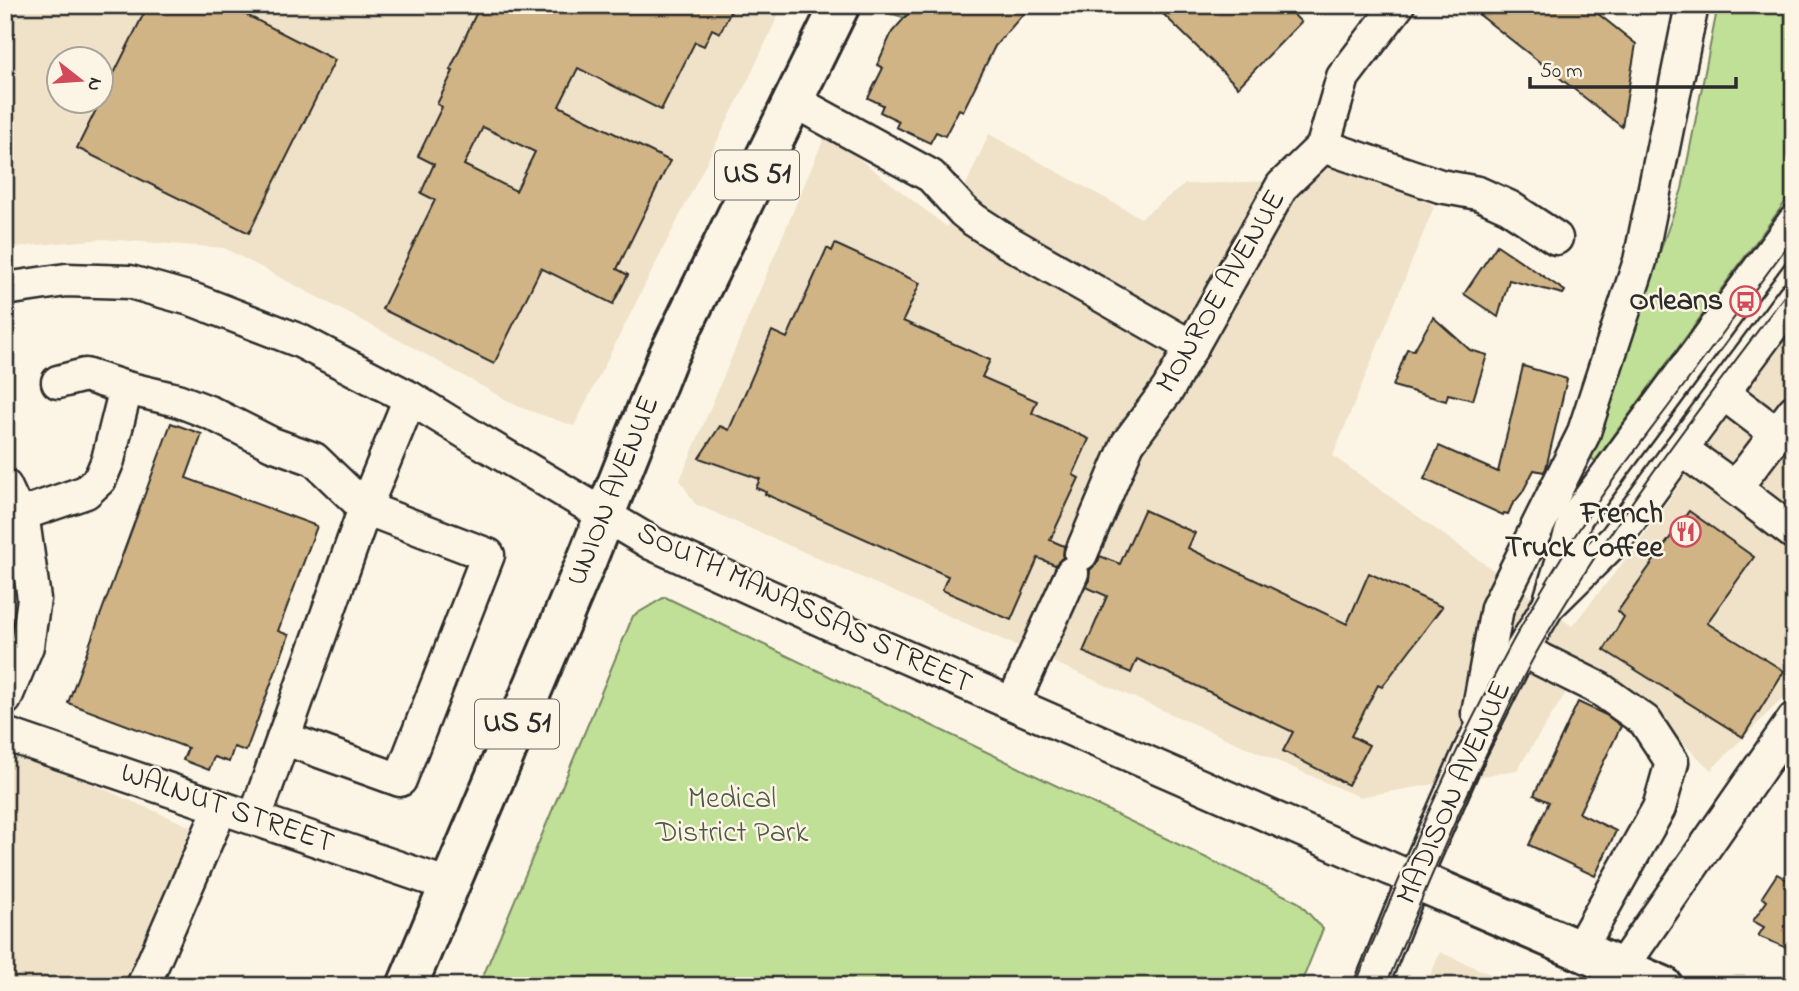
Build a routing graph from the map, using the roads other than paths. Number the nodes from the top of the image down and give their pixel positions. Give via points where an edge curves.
1 (840, 5) edge
2 (1398, 5) edge
3 (1692, 5) edge
4 (793, 101) junction
5 (1323, 146) junction
6 (1794, 222) edge
7 (1556, 238) dead end
8 (5, 289) edge
9 (1794, 297) edge
10 (1192, 346) junction
11 (58, 382) dead end
12 (126, 388) junction
13 (1723, 393) junction
14 (410, 398) junction
15 (1785, 423) edge
16 (1681, 449) junction
17 (5, 486) edge
18 (1735, 488) junction
19 (365, 508) junction
20 (604, 514) junction
21 (19, 515) junction
22 (1794, 533) edge
23 (1549, 604) junction
24 (1522, 650) junction
25 (5, 699) edge
26 (1013, 703) junction
27 (1794, 719) edge
28 (5, 734) edge
29 (283, 738) junction
30 (1470, 751) junction
31 (221, 807) junction
32 (255, 818) junction
33 (1414, 879) junction
34 (449, 885) junction
35 (1580, 949) junction
36 (1637, 978) edge
37 (143, 986) edge
38 (407, 986) edge
39 (1371, 986) edge

1 - 4 main road, UNION AVENUE / US 51
2 - 5 street, MONROE AVENUE via 1343,77
3 - 30 street via 1640,261 1583,435 1497,608
4 - 10 street via 931,176 974,220
4 - 20 main road, UNION AVENUE / US 51 via 668,356
5 - 7 street via 1440,186 1478,193 1509,206
5 - 10 street, MONROE AVENUE via 1282,186
6 - 23 street, MADISON AVENUE via 1576,517
8 - 14 street, SOUTH MANASSAS STREET via 65,280 130,282 300,341
9 - 13 street, MADISON AVENUE
10 - 26 street, MONROE AVENUE via 1168,389 1128,443
11 - 12 street via 85,375
12 - 19 street via 177,400 314,459
12 - 21 street via 100,478 86,492
13 - 15 street
13 - 16 street, MADISON AVENUE
14 - 19 street
14 - 20 street, SOUTH MANASSAS STREET
15 - 18 street
16 - 18 street
16 - 23 street, MADISON AVENUE via 1615,540
17 - 21 street
18 - 22 street
19 - 29 street
19 - 29 street via 488,555 400,780
20 - 26 street, SOUTH MANASSAS STREET via 653,544
20 - 34 main road, UNION AVENUE / US 51
21 - 25 street via 34,599 27,646
23 - 24 street, MADISON AVENUE
24 - 30 street, MADISON AVENUE
24 - 35 street via 1600,689 1645,721 1672,762 1659,808
26 - 33 street, SOUTH MANASSAS STREET
27 - 36 street
28 - 31 street, WALNUT STREET
29 - 32 street
30 - 33 street, MADISON AVENUE
31 - 32 street, WALNUT STREET
31 - 37 street
32 - 34 street, WALNUT STREET
33 - 35 main road
33 - 39 street, MADISON AVENUE
34 - 38 main road, UNION AVENUE / US 51
35 - 36 main road

